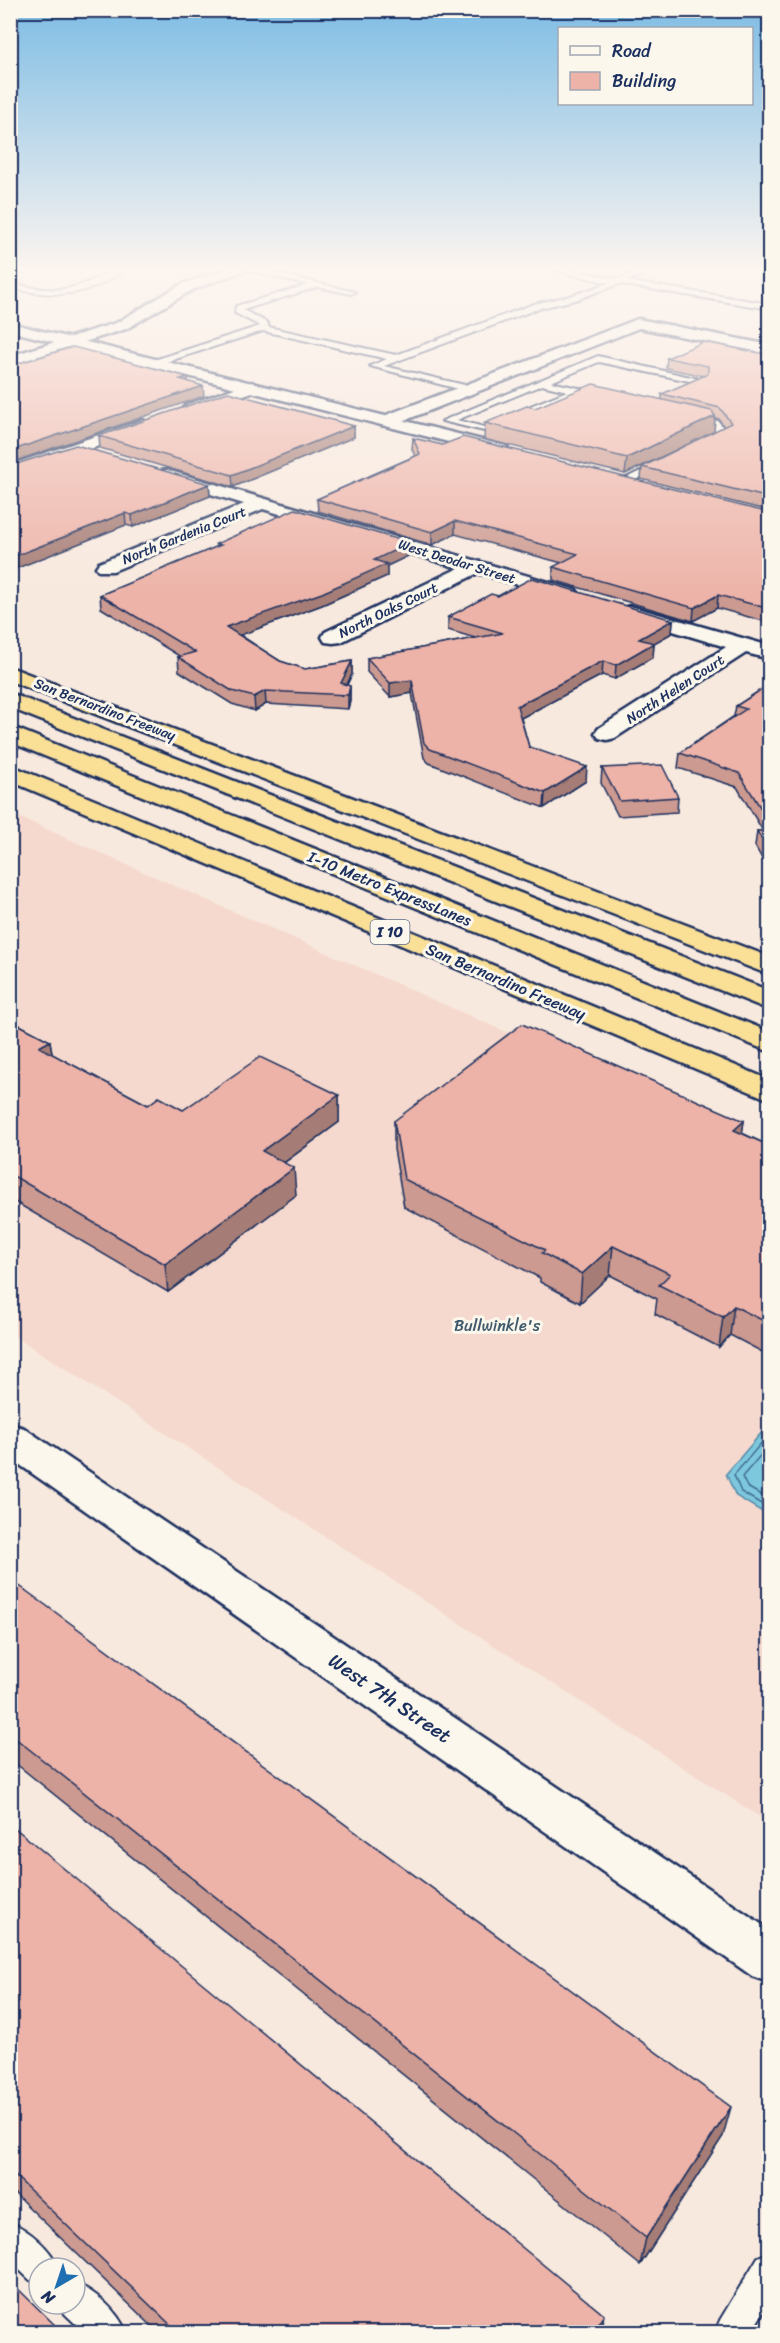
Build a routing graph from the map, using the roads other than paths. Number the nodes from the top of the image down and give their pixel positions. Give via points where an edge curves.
1 (217, 378) edge
2 (426, 378) edge
3 (497, 378) edge
4 (550, 378) edge
5 (690, 378) edge
6 (488, 382) junction
7 (541, 382) junction
8 (252, 387) junction
9 (470, 389) junction
10 (522, 390) junction
11 (576, 390) junction
12 (674, 394) edge
13 (610, 398) edge
14 (177, 413) edge
15 (680, 414) edge
16 (155, 421) edge
17 (387, 421) junction
18 (502, 421) edge
19 (492, 425) edge
20 (481, 429) junction
21 (458, 439) junction
22 (76, 448) junction
23 (693, 448) edge
24 (513, 453) edge
25 (108, 458) edge
26 (673, 458) edge
27 (10, 471) edge
28 (152, 471) edge
29 (601, 476) edge
30 (623, 482) junction
31 (645, 487) edge
32 (262, 503) junction
33 (106, 567) dead end
34 (476, 567) junction
35 (587, 599) edge
36 (610, 606) edge
37 (333, 637) dead end
38 (743, 645) junction
39 (770, 653) edge
40 (10, 673) edge
41 (10, 700) edge
42 (10, 733) edge
43 (607, 733) dead end
44 (10, 772) edge
45 (770, 967) edge
46 (770, 1001) edge
47 (770, 1043) edge
48 (770, 1091) edge
49 (10, 1438) edge
50 (770, 1959) edge
51 (10, 2238) edge
52 (29, 2256) edge
53 (770, 2269) edge
54 (87, 2311) edge
55 (109, 2332) edge
56 (732, 2332) edge

1 - 8 street
2 - 9 lane
3 - 6 street
4 - 7 lane
5 - 12 lane via 703,381
6 - 9 street
6 - 10 lane
7 - 10 lane
7 - 11 lane
8 - 14 street
8 - 17 street
9 - 17 street
10 - 20 lane via 447,421
11 - 13 lane
11 - 18 lane
15 - 23 lane via 715,423 723,434
16 - 22 street
17 - 21 street
19 - 20 lane
20 - 21 lane
21 - 24 street
22 - 25 street
22 - 27 street
26 - 30 lane
28 - 32 street, West Deodar Street
29 - 30 street
30 - 31 street
32 - 33 street, North Gardenia Court
32 - 34 street, West Deodar Street
34 - 35 street, West Deodar Street
34 - 37 street, North Oaks Court
36 - 38 street
38 - 39 street
38 - 43 street, North Helen Court
40 - 45 highway, San Bernardino Freeway
41 - 46 highway, I-10 Metro ExpressLanes
42 - 47 highway, I-10 Metro ExpressLanes
44 - 48 highway, San Bernardino Freeway / I 10
49 - 50 street, West 7th Street
51 - 52 lane
53 - 56 lane
54 - 55 lane

